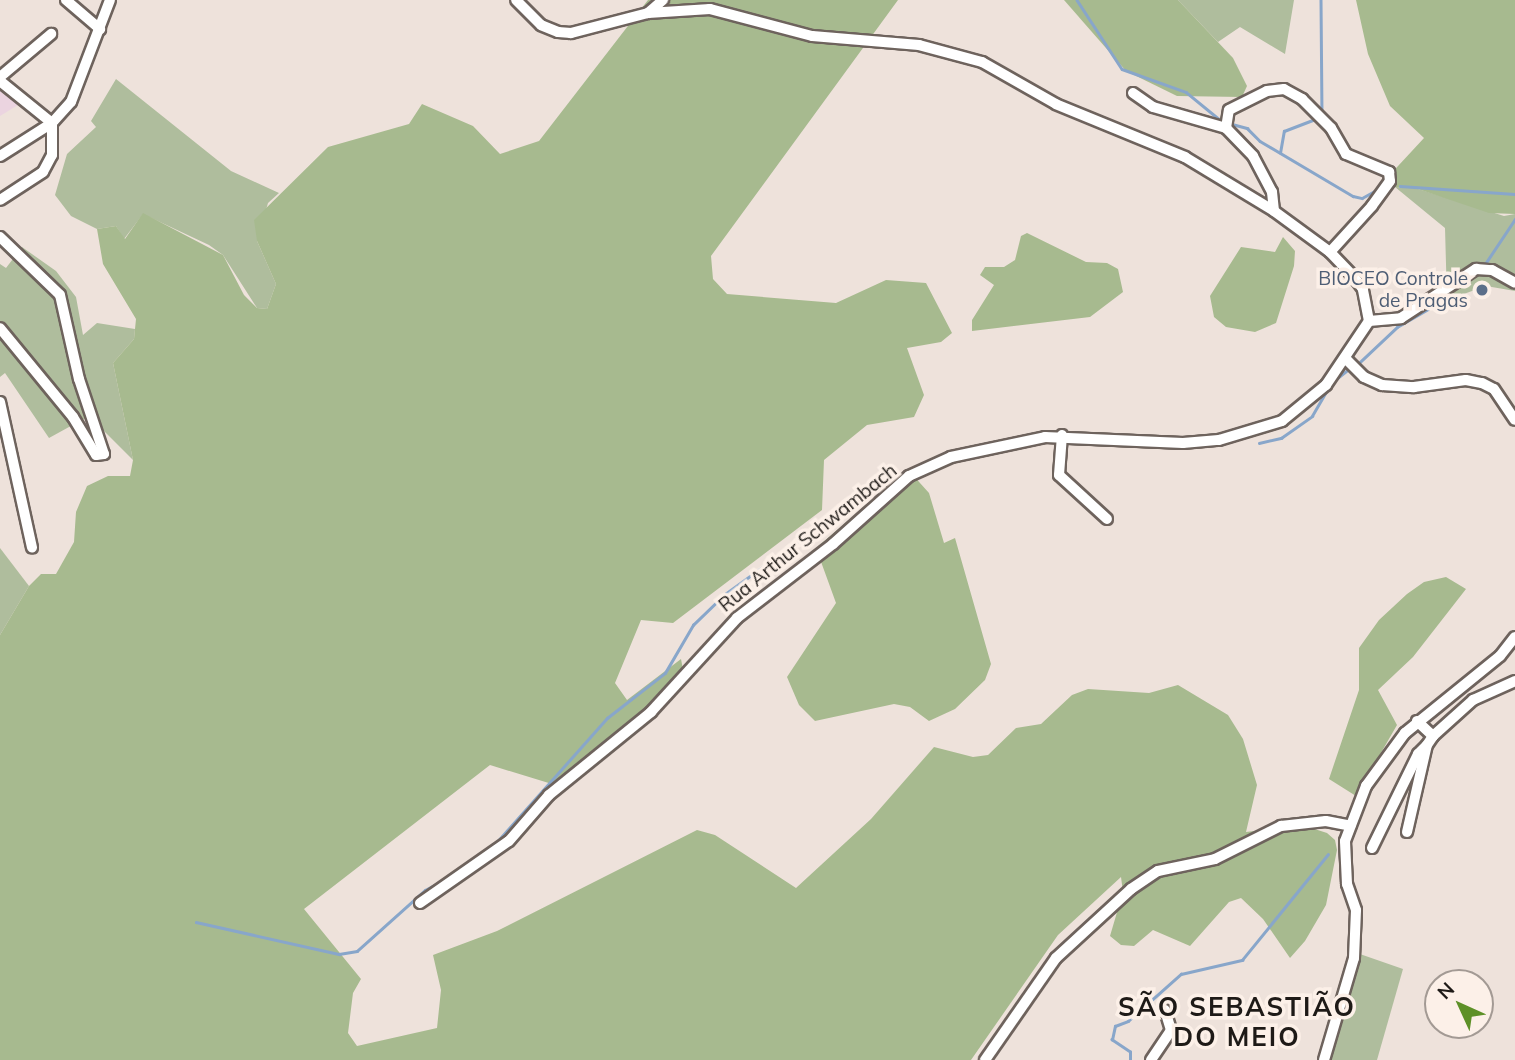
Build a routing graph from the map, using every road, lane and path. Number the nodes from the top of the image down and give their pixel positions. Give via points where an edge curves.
1 (66, 0) edge
2 (110, 0) edge
3 (516, 0) edge
4 (663, 0) edge
5 (648, 13) junction
6 (100, 29) junction
7 (51, 34) dead end
8 (0, 79) edge
9 (1133, 93) dead end
10 (52, 123) junction
11 (1226, 128) junction
12 (0, 156) edge
13 (0, 200) edge
14 (1274, 211) junction
15 (0, 237) edge
16 (1330, 252) junction
17 (1515, 283) edge
18 (1369, 321) junction
19 (0, 328) edge
20 (1347, 360) junction
21 (0, 402) edge
22 (1515, 420) edge
23 (1062, 435) junction
24 (1107, 519) dead end
25 (32, 548) dead end
26 (1515, 637) edge
27 (1515, 681) edge
28 (1417, 722) junction
29 (1430, 741) junction
30 (1351, 826) junction
31 (1407, 832) dead end
32 (1372, 848) dead end
33 (420, 903) dead end
34 (1165, 1010) dead end
35 (985, 1060) edge
36 (1151, 1060) edge
37 (1324, 1060) edge

1 - 6 street
2 - 6 street
3 - 5 street via 541,25 571,33
4 - 5 street
5 - 14 street via 710,9 812,36 919,44 982,62 1056,104 1203,166
6 - 10 street via 79,88
7 - 8 street
8 - 10 street
9 - 11 street via 1153,107
10 - 12 street
10 - 13 street via 48,165
11 - 14 street via 1253,156 1272,192
11 - 16 street via 1228,110 1267,91 1284,89 1302,99 1331,128 1346,154 1389,172 1390,181 1372,206
14 - 16 street
15 - 19 street via 60,295 79,379 104,454 100,457 93,451 74,418
16 - 18 street via 1363,289
17 - 18 street via 1492,270 1476,270 1401,318
18 - 20 street, Rua Arthur Schwambach
20 - 22 street via 1364,377 1382,385 1482,383 1494,389
20 - 23 street, Rua Arthur Schwambach via 1326,385 1282,421 1219,440 1183,443
21 - 25 street
23 - 24 street via 1056,466 1059,475
23 - 33 street, Rua Arthur Schwambach via 951,457 909,476 833,544 728,626 651,712 550,795 509,841
26 - 28 street via 1471,681
27 - 29 street via 1473,700
28 - 29 street
28 - 30 street via 1366,786
29 - 31 street
29 - 32 street via 1418,754
30 - 35 street via 1326,821 1281,826 1215,859 1158,871 1131,889 1056,958
30 - 37 street via 1345,861 1358,932 1339,1020
34 - 36 street via 1171,1030

